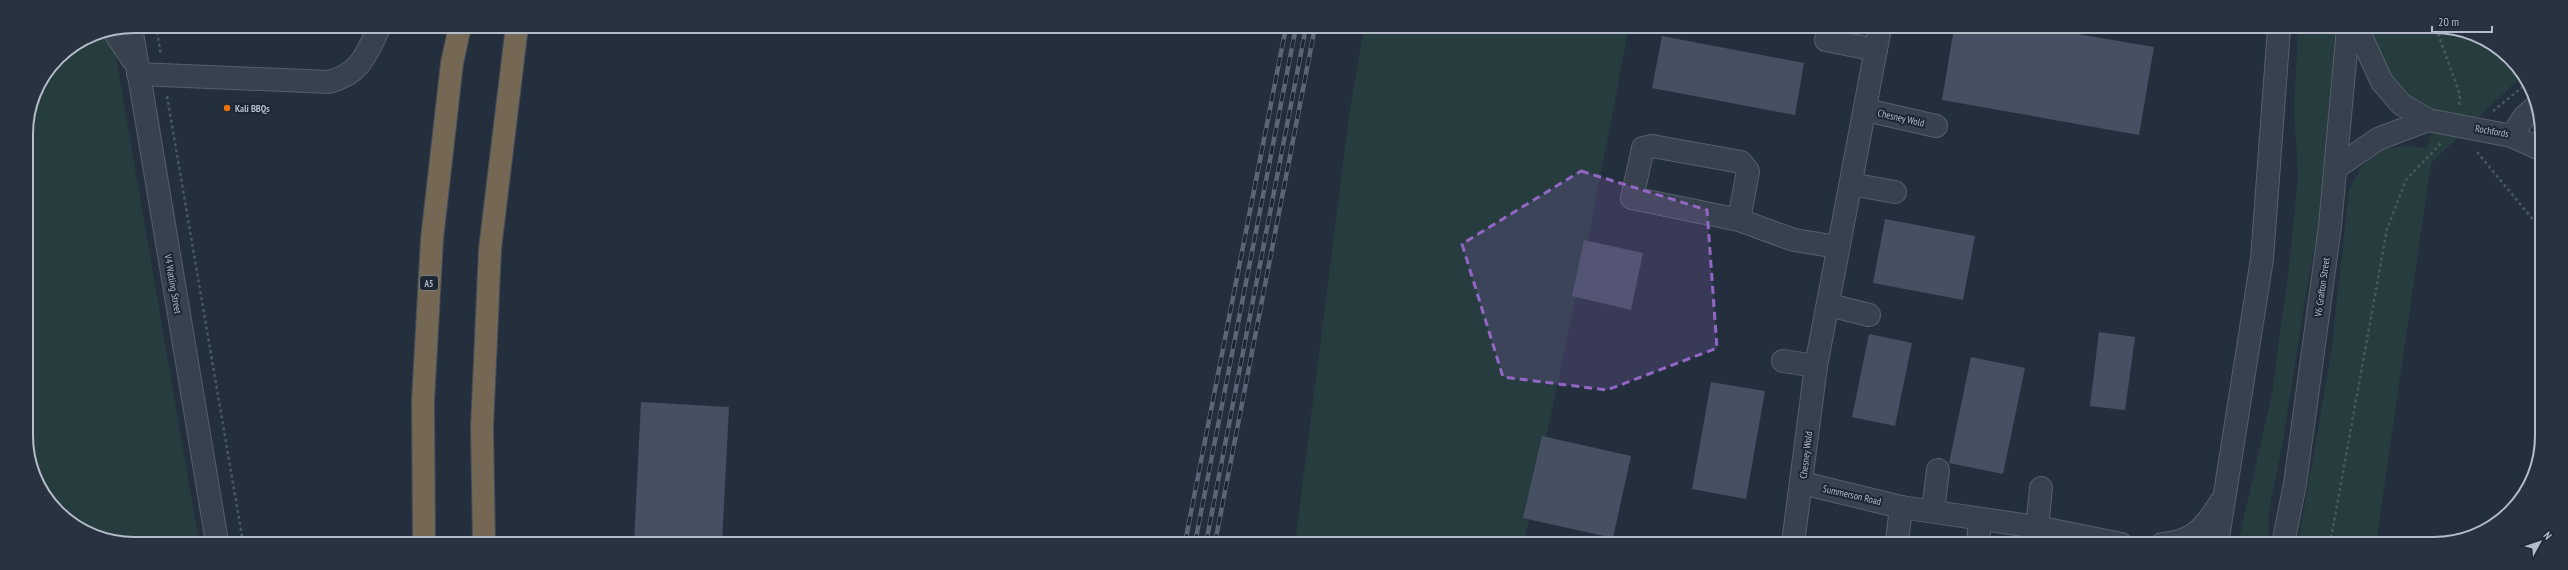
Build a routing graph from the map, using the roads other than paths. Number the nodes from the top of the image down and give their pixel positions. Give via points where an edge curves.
1 (132, 33) edge
2 (376, 33) edge
3 (458, 33) edge
4 (516, 33) edge
5 (1879, 33) edge
6 (2280, 33) edge
7 (2348, 33) edge
8 (2359, 33) edge
9 (116, 35) edge
10 (1826, 40) dead end
11 (1876, 50) junction
12 (137, 70) junction
13 (1866, 110) junction
14 (2532, 110) edge
15 (2428, 120) junction
16 (1936, 126) dead end
17 (2512, 136) junction
18 (2535, 147) edge
19 (2336, 168) junction
20 (1851, 184) junction
21 (1895, 192) dead end
22 (1739, 220) junction
23 (1838, 247) junction
24 (1829, 305) junction
25 (1869, 315) dead end
26 (1783, 361) dead end
27 (1816, 366) junction
28 (1938, 470) dead end
29 (1802, 483) junction
30 (2040, 488) dead end
31 (2225, 496) junction
32 (1901, 507) junction
33 (1933, 511) junction
34 (1980, 520) junction
35 (2038, 528) junction
36 (216, 537) edge
37 (424, 537) edge
38 (484, 537) edge
39 (1794, 537) edge
40 (1897, 537) edge
41 (1979, 537) edge
42 (2084, 537) edge
43 (2189, 537) edge
44 (2218, 537) edge
45 (2284, 537) edge

1 - 12 street, V4 Watling Street
2 - 12 street via 360,65 345,78 329,82 164,74
3 - 37 highway, A5 via 452,63 432,239 423,400
4 - 38 highway via 490,249 482,427
5 - 11 street, Chesney Wold
6 - 31 street via 2262,259
7 - 19 street, V6 Grafton Street
8 - 15 street via 2382,82 2401,104
9 - 12 street
10 - 11 street
11 - 13 street, Chesney Wold
12 - 36 street, V4 Watling Street
13 - 16 street, Chesney Wold
13 - 20 street, Chesney Wold
14 - 17 street, Rochfords
15 - 17 street, Rochfords
15 - 19 street via 2378,139
17 - 18 street
19 - 45 street, V6 Grafton Street via 2295,484
20 - 21 street
20 - 23 street, Chesney Wold
22 - 22 street via 1632,198 1643,148 1652,146 1746,165 1748,171
22 - 23 street via 1794,240
23 - 24 street, Chesney Wold
24 - 25 street
24 - 27 street, Chesney Wold
26 - 27 street
27 - 29 street, Chesney Wold
28 - 33 street
29 - 32 street, Summerson Road
29 - 39 street, Chesney Wold
30 - 35 street
31 - 43 street via 2203,529
31 - 44 street
32 - 33 street, Summerson Road
32 - 40 street
33 - 34 street, Summerson Road
34 - 35 street, Summerson Road
34 - 41 street
35 - 42 street, Summerson Road

